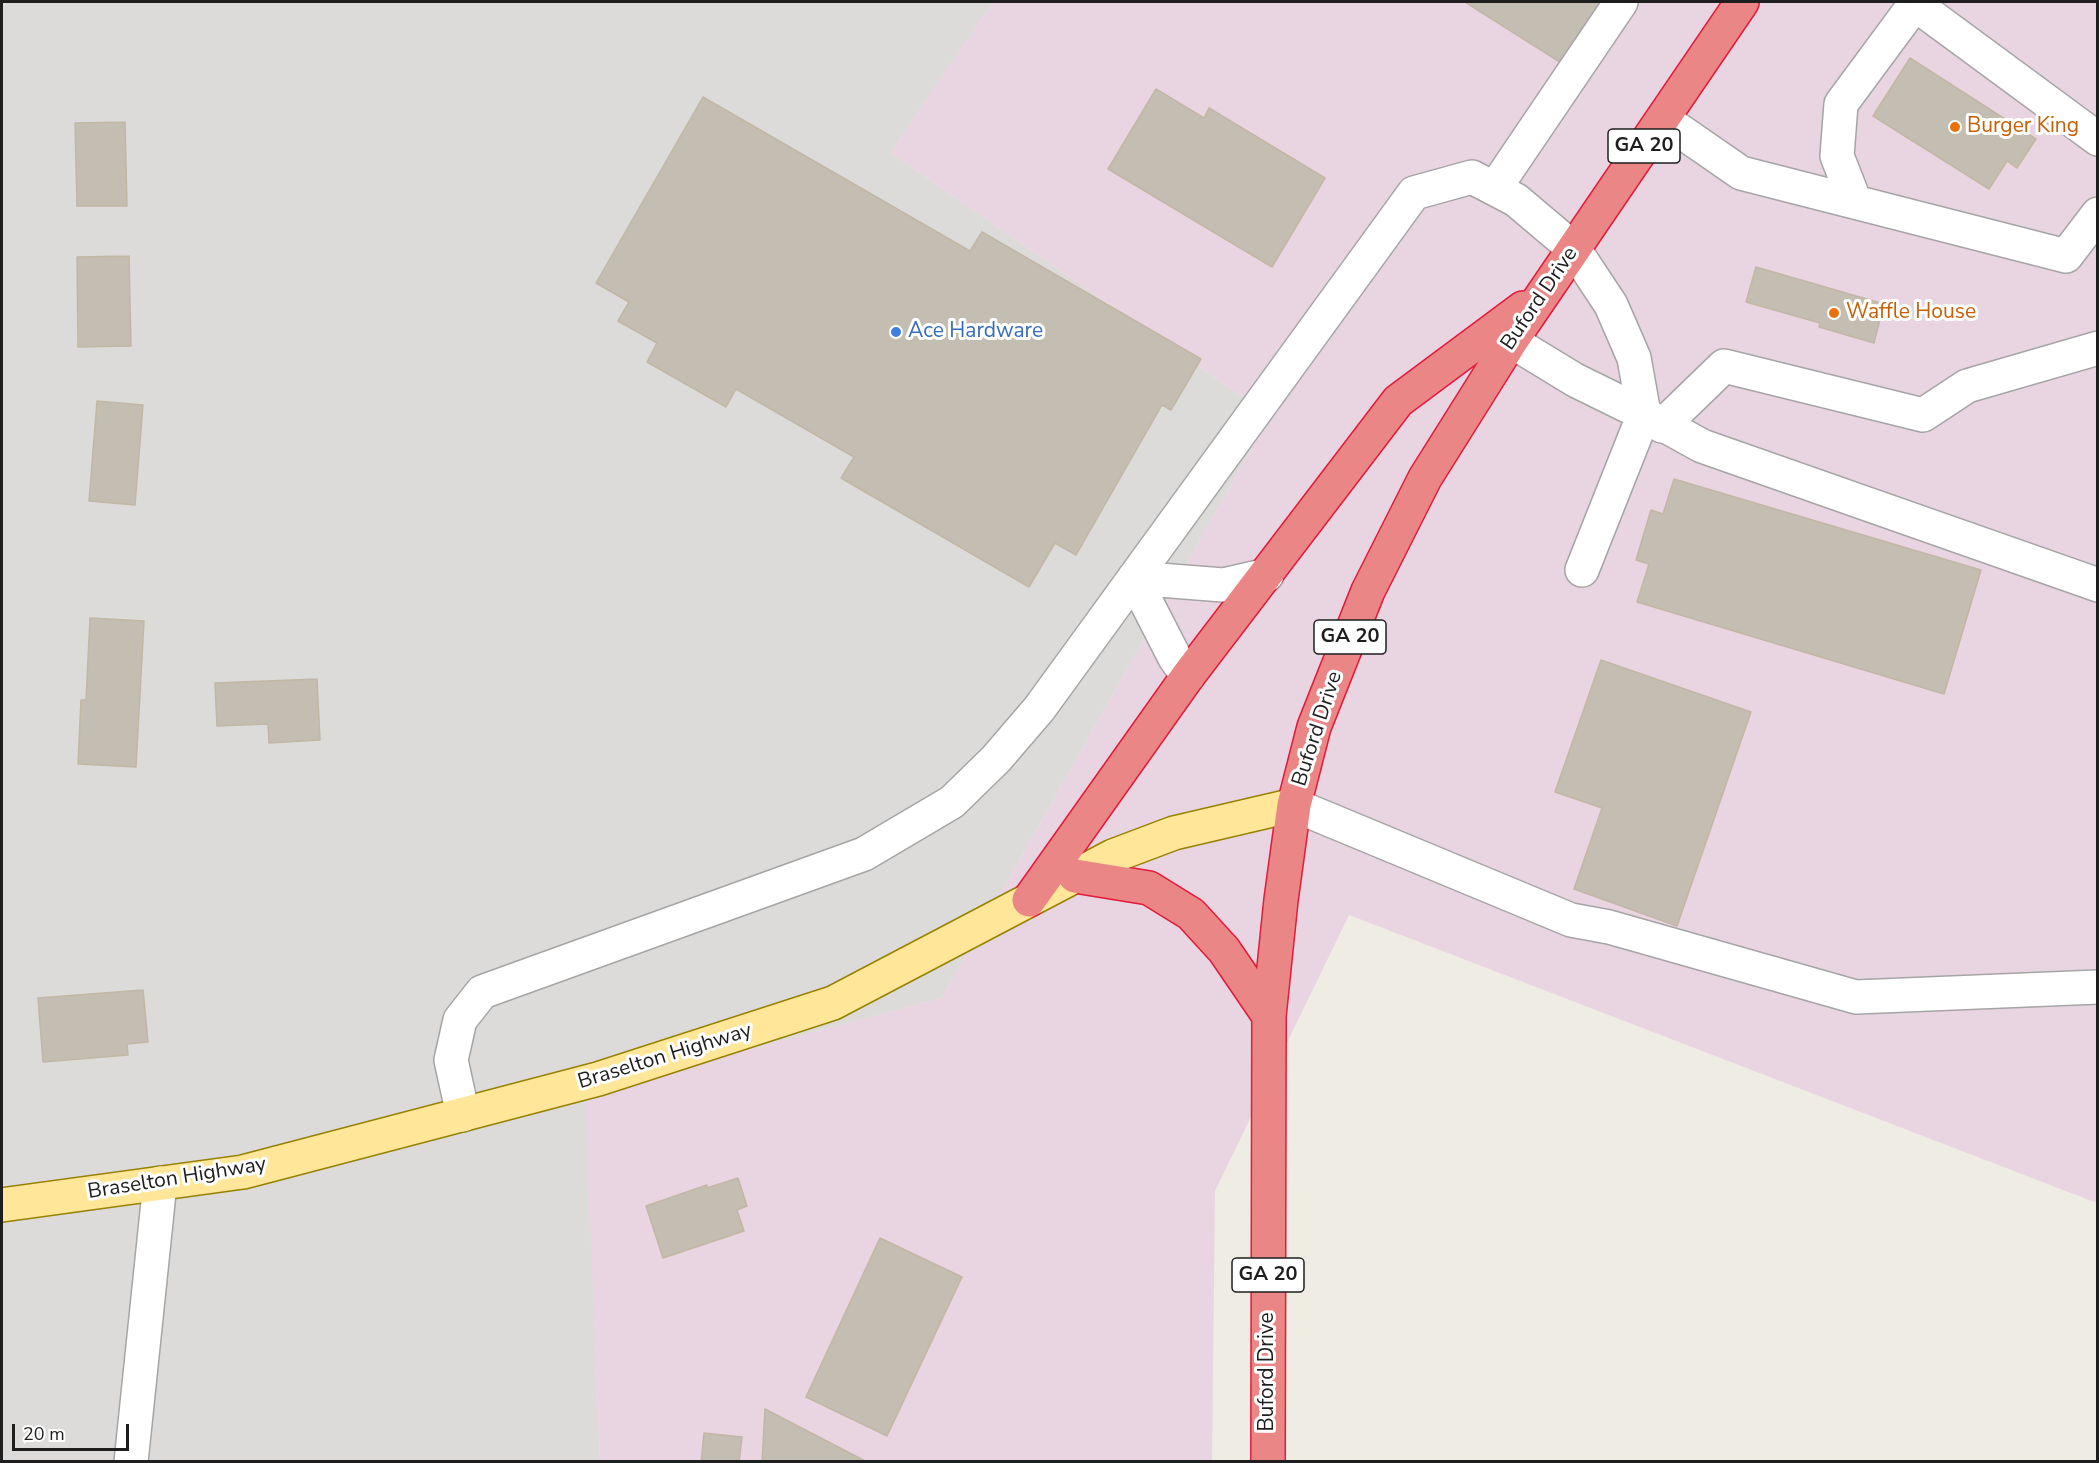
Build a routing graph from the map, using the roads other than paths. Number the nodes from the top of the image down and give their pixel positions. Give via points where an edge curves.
1 (1621, 2) edge
2 (1742, 2) edge
3 (1914, 3) edge
4 (1663, 118) junction
5 (2097, 139) edge
6 (1495, 188) junction
7 (1855, 202) junction
8 (2097, 214) edge
9 (1574, 249) junction
10 (1546, 291) junction
11 (1511, 340) junction
12 (2097, 348) edge
13 (1653, 420) junction
14 (1582, 570) dead end
15 (1267, 574) junction
16 (1134, 579) junction
17 (2097, 585) edge
18 (1188, 676) junction
19 (1294, 805) junction
20 (1075, 876) junction
21 (1029, 900) junction
22 (2097, 987) edge
23 (1269, 1016) junction
24 (463, 1115) junction
25 (160, 1184) junction
26 (2, 1205) edge
27 (131, 1461) edge
28 (1268, 1461) edge

1 - 6 lane
2 - 4 highway, Buford Drive / GA 20
3 - 5 lane
3 - 7 lane via 1841,105 1837,156
4 - 7 lane via 1741,172
4 - 9 highway, Buford Drive / GA 20
6 - 9 lane via 1516,200
6 - 16 lane via 1472,177 1414,193
7 - 8 lane via 2066,256
9 - 10 highway, Buford Drive / GA 20
9 - 13 lane via 1611,305 1634,358
10 - 11 highway, Buford Drive / GA 20
10 - 15 highway via 1398,400
11 - 13 lane via 1575,380
11 - 19 highway, Buford Drive / GA 20 via 1425,478 1368,591 1314,727
12 - 13 lane via 1966,386 1923,415 1724,366
13 - 14 lane
13 - 17 lane via 1702,446
15 - 16 lane via 1223,585
15 - 18 highway
16 - 18 lane
16 - 24 lane via 1039,709 1003,751 952,802 922,822 864,854 482,992 460,1020 451,1060
18 - 21 highway
19 - 20 main road, Braselton Highway via 1174,833 1113,856
19 - 22 lane via 1571,920 1609,927 1856,997
19 - 23 highway, Buford Drive / GA 20
20 - 21 main road, Braselton Highway
20 - 23 highway via 1149,888 1191,914 1224,950
21 - 24 main road, Braselton Highway via 833,1003 598,1079
23 - 28 highway, Buford Drive / GA 20
24 - 25 main road, Braselton Highway via 243,1172
25 - 26 main road, Braselton Highway
25 - 27 lane

